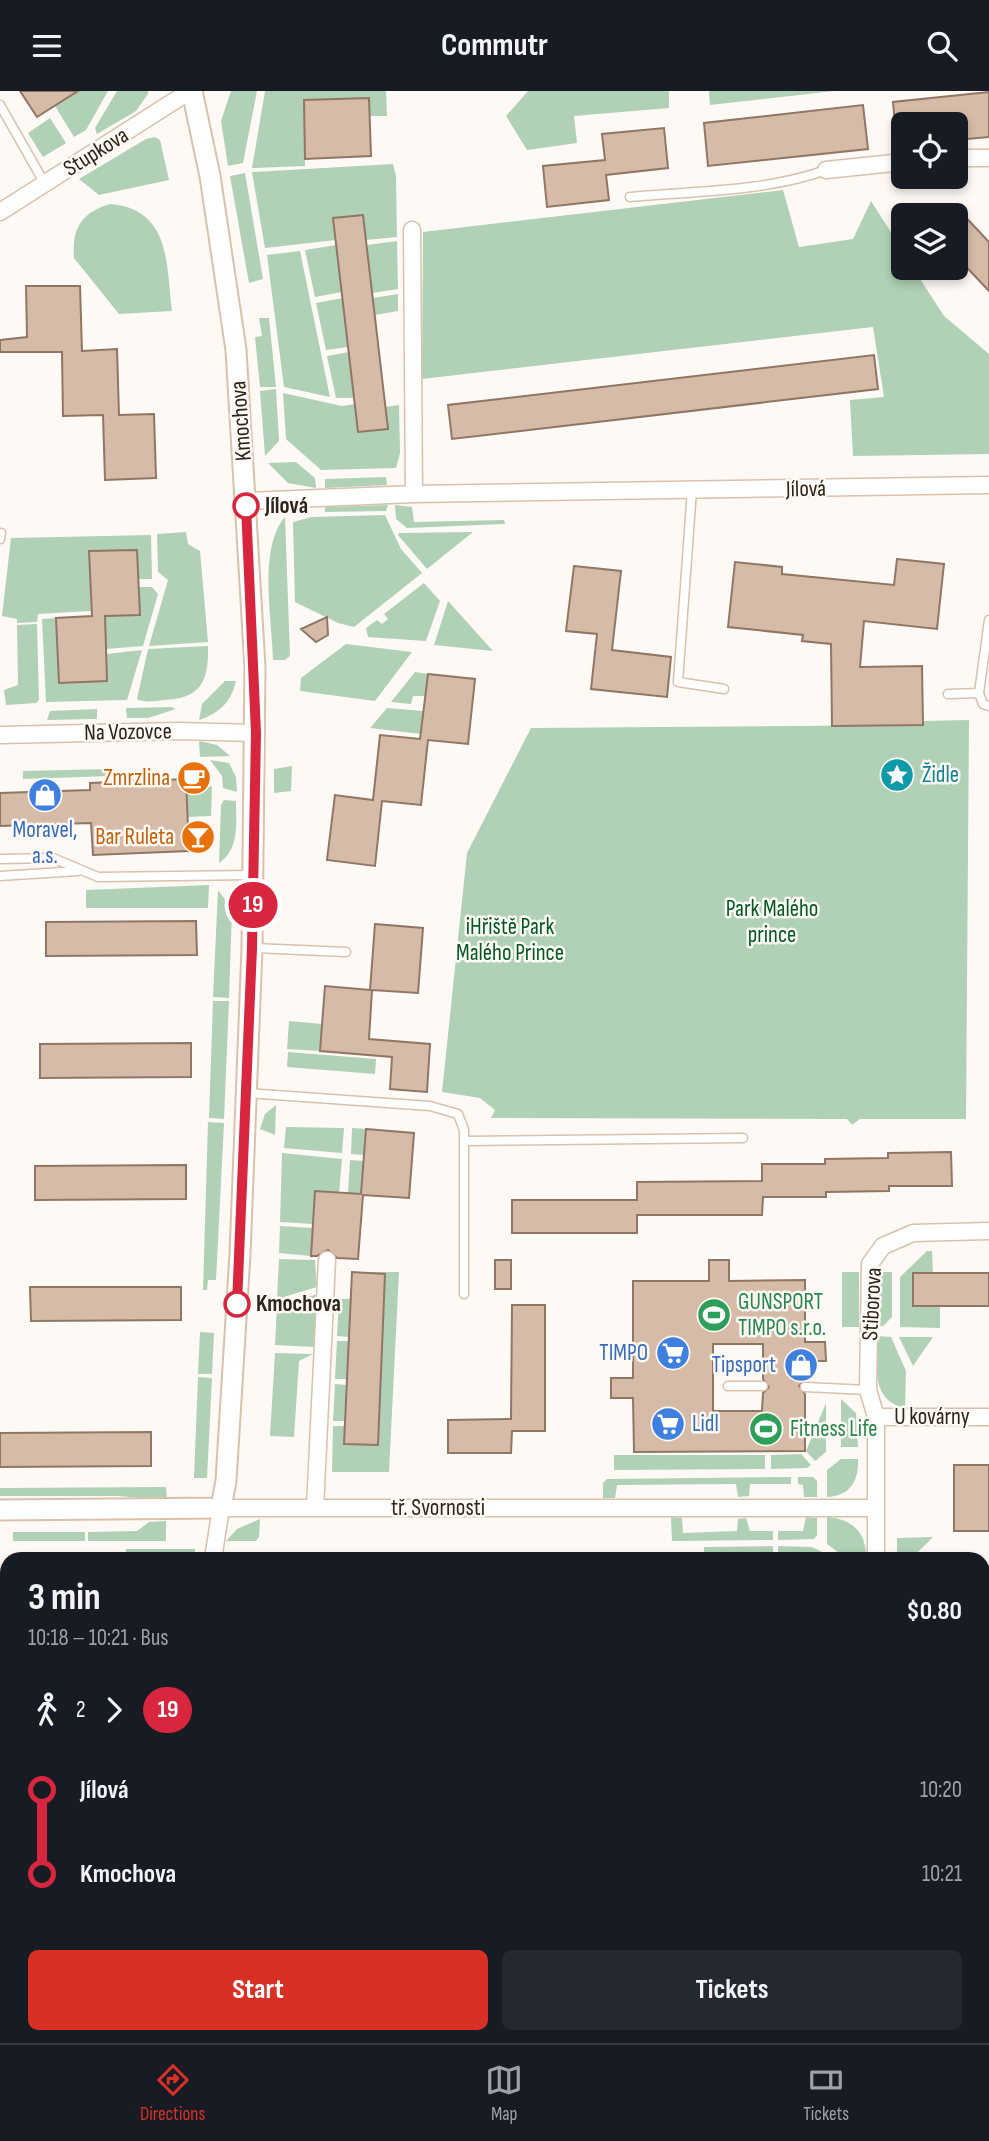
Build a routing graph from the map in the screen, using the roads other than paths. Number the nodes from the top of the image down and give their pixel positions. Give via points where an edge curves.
1 (191, 91) edge
2 (0, 105) edge
3 (968, 158) edge
4 (989, 159) edge
5 (891, 163) edge
6 (826, 170) joint
7 (45, 184) junction
8 (630, 197) dead end
9 (0, 212) edge
10 (412, 230) dead end
11 (989, 485) edge
12 (692, 490) junction
13 (414, 494) junction
14 (246, 501) junction
15 (989, 620) edge
16 (724, 689) dead end
17 (979, 693) junction
18 (948, 694) dead end
19 (989, 706) edge
20 (256, 733) junction
21 (0, 736) edge
22 (0, 859) edge
23 (78, 871) junction
24 (254, 875) junction
25 (0, 876) edge
26 (252, 948) junction
27 (346, 951) dead end
28 (246, 1093) junction
29 (743, 1138) dead end
30 (465, 1141) junction
31 (989, 1231) edge
32 (327, 1260) dead end
33 (464, 1294) dead end
34 (728, 1386) dead end
35 (763, 1386) dead end
36 (805, 1387) dead end
37 (869, 1390) junction
38 (876, 1417) junction
39 (989, 1417) edge
40 (315, 1508) junction
41 (875, 1508) junction
42 (221, 1509) junction
43 (0, 1510) edge
44 (213, 1552) edge
45 (876, 1552) edge

1 - 7 street, Stupkova
1 - 14 street, Kmochova via 210,176 236,350
2 - 7 lane
3 - 4 street
5 - 6 street
6 - 8 lane via 800,180 742,188
7 - 9 street, Stupkova
10 - 13 street
11 - 12 street, Jílová
12 - 13 street, Jílová
12 - 16 lane via 678,682
13 - 14 street, Jílová
14 - 20 street, Kmochova
15 - 17 lane
17 - 18 lane
17 - 19 lane via 983,704
20 - 21 street, Na Vozovce
20 - 24 street, Kmochova
22 - 23 lane via 52,858
23 - 24 lane via 98,877
23 - 25 lane
24 - 26 street, Kmochova
26 - 27 lane
26 - 28 street, Kmochova
28 - 30 lane via 442,1107 460,1118
28 - 42 street, Kmochova via 229,1441
29 - 30 lane
30 - 33 lane
31 - 37 street, Stiborova via 913,1233 896,1238 870,1264
32 - 40 street
34 - 35 lane
36 - 37 lane
37 - 38 street, U kovárny
38 - 39 street, U kovárny
38 - 41 street, U kovárny
40 - 41 street, tř. Svornosti
40 - 42 street, tř. Svornosti
41 - 45 street, U kovárny
42 - 43 street, tř. Svornosti
42 - 44 street

